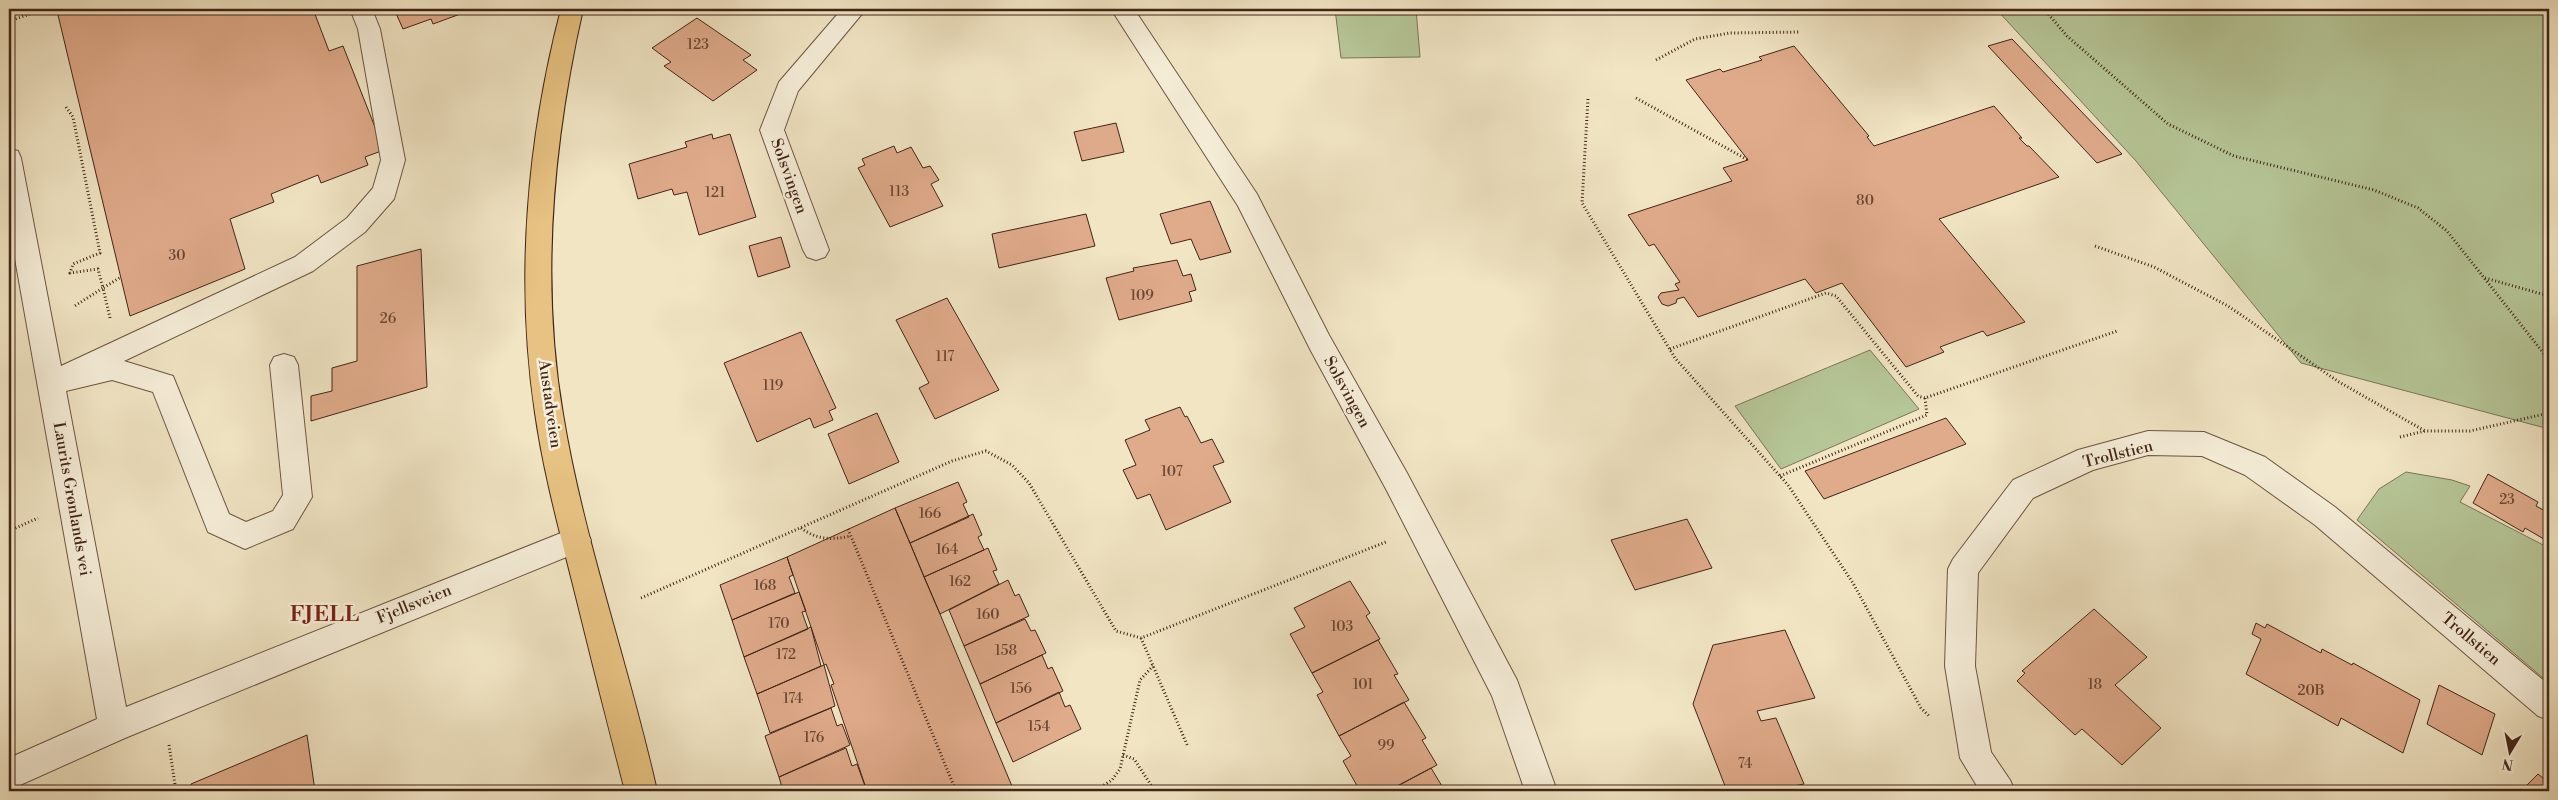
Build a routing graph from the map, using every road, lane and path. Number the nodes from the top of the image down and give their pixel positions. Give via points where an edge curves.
1 (46, 9) edge
2 (360, 9) edge
3 (572, 9) edge
4 (855, 9) edge
5 (1122, 9) edge
6 (2044, 9) edge
7 (9, 21) edge
8 (1800, 32) dead end
9 (1656, 60) dead end
10 (1636, 98) dead end
11 (1588, 99) dead end
12 (66, 107) dead end
13 (9, 158) edge
14 (1748, 160) dead end
15 (2095, 246) dead end
16 (816, 250) dead end
17 (121, 277) dead end
18 (2485, 278) junction
19 (103, 288) junction
20 (2549, 296) edge
21 (81, 304) dead end
22 (2117, 331) dead end
23 (1670, 349) junction
24 (118, 351) junction
25 (2549, 360) edge
26 (284, 365) dead end
27 (51, 383) junction
28 (1925, 398) junction
29 (2549, 413) edge
30 (2424, 431) junction
31 (2400, 437) dead end
32 (1780, 476) junction
33 (801, 528) junction
34 (1422, 528) junction
35 (848, 529) dead end
36 (851, 536) junction
37 (576, 540) junction
38 (641, 598) dead end
39 (1141, 638) junction
40 (1153, 666) junction
41 (2549, 705) edge
42 (114, 727) junction
43 (168, 742) dead end
44 (1188, 747) dead end
45 (1124, 755) junction
46 (1976, 758) junction
47 (9, 774) edge
48 (176, 791) edge
49 (641, 791) edge
50 (956, 791) edge
51 (1095, 791) edge
52 (1155, 791) edge
53 (1541, 791) edge
54 (1998, 791) edge

1 - 7 path
2 - 24 street via 369,29 393,160 385,192 356,225 304,264
3 - 37 main road, Austadveien via 558,65 546,143 540,202 539,313 545,388
4 - 16 street, Solsvingen via 787,88 772,130
5 - 34 street, Solsvingen via 1248,201 1320,343
6 - 18 path via 2067,36 2168,124 2234,156 2374,190 2418,208 2447,231
8 - 9 path via 1730,33 1695,40
10 - 14 path
11 - 23 path via 1582,203
12 - 19 path via 73,117 100,253 73,264 70,273 92,267 98,269
13 - 27 street, Laurits Grønlands vei
15 - 30 path via 2154,267 2228,306 2339,382
17 - 19 path
18 - 20 path
18 - 25 path
19 - 21 path
19 - 24 path
22 - 28 path
23 - 28 path via 1826,293 1836,296 1918,396
23 - 32 path
24 - 27 street
26 - 27 street via 298,497 283,520 245,536 218,523 163,384 112,369
27 - 42 street, Laurits Grønlands vei
28 - 32 path via 1927,415
29 - 30 path via 2470,431
30 - 31 path
32 - 46 path via 1853,583 1920,708
33 - 36 path via 810,536 827,539
33 - 38 path
33 - 39 path via 952,461 986,451 1012,465 1029,483 1116,632
34 - 39 path
34 - 53 street, Solsvingen via 1506,691
35 - 36 path
36 - 50 path
37 - 42 street, Fjellsveien
37 - 49 main road, Austadveien
39 - 40 path
40 - 44 path
40 - 45 path via 1140,680
41 - 46 street, Trollstien via 2326,516 2255,466 2204,444 2148,443 2088,458 2023,489 1963,569 1960,666
42 - 47 street
43 - 48 path
45 - 51 path via 1110,784
45 - 52 path via 1134,760
46 - 54 street, Trollstien

